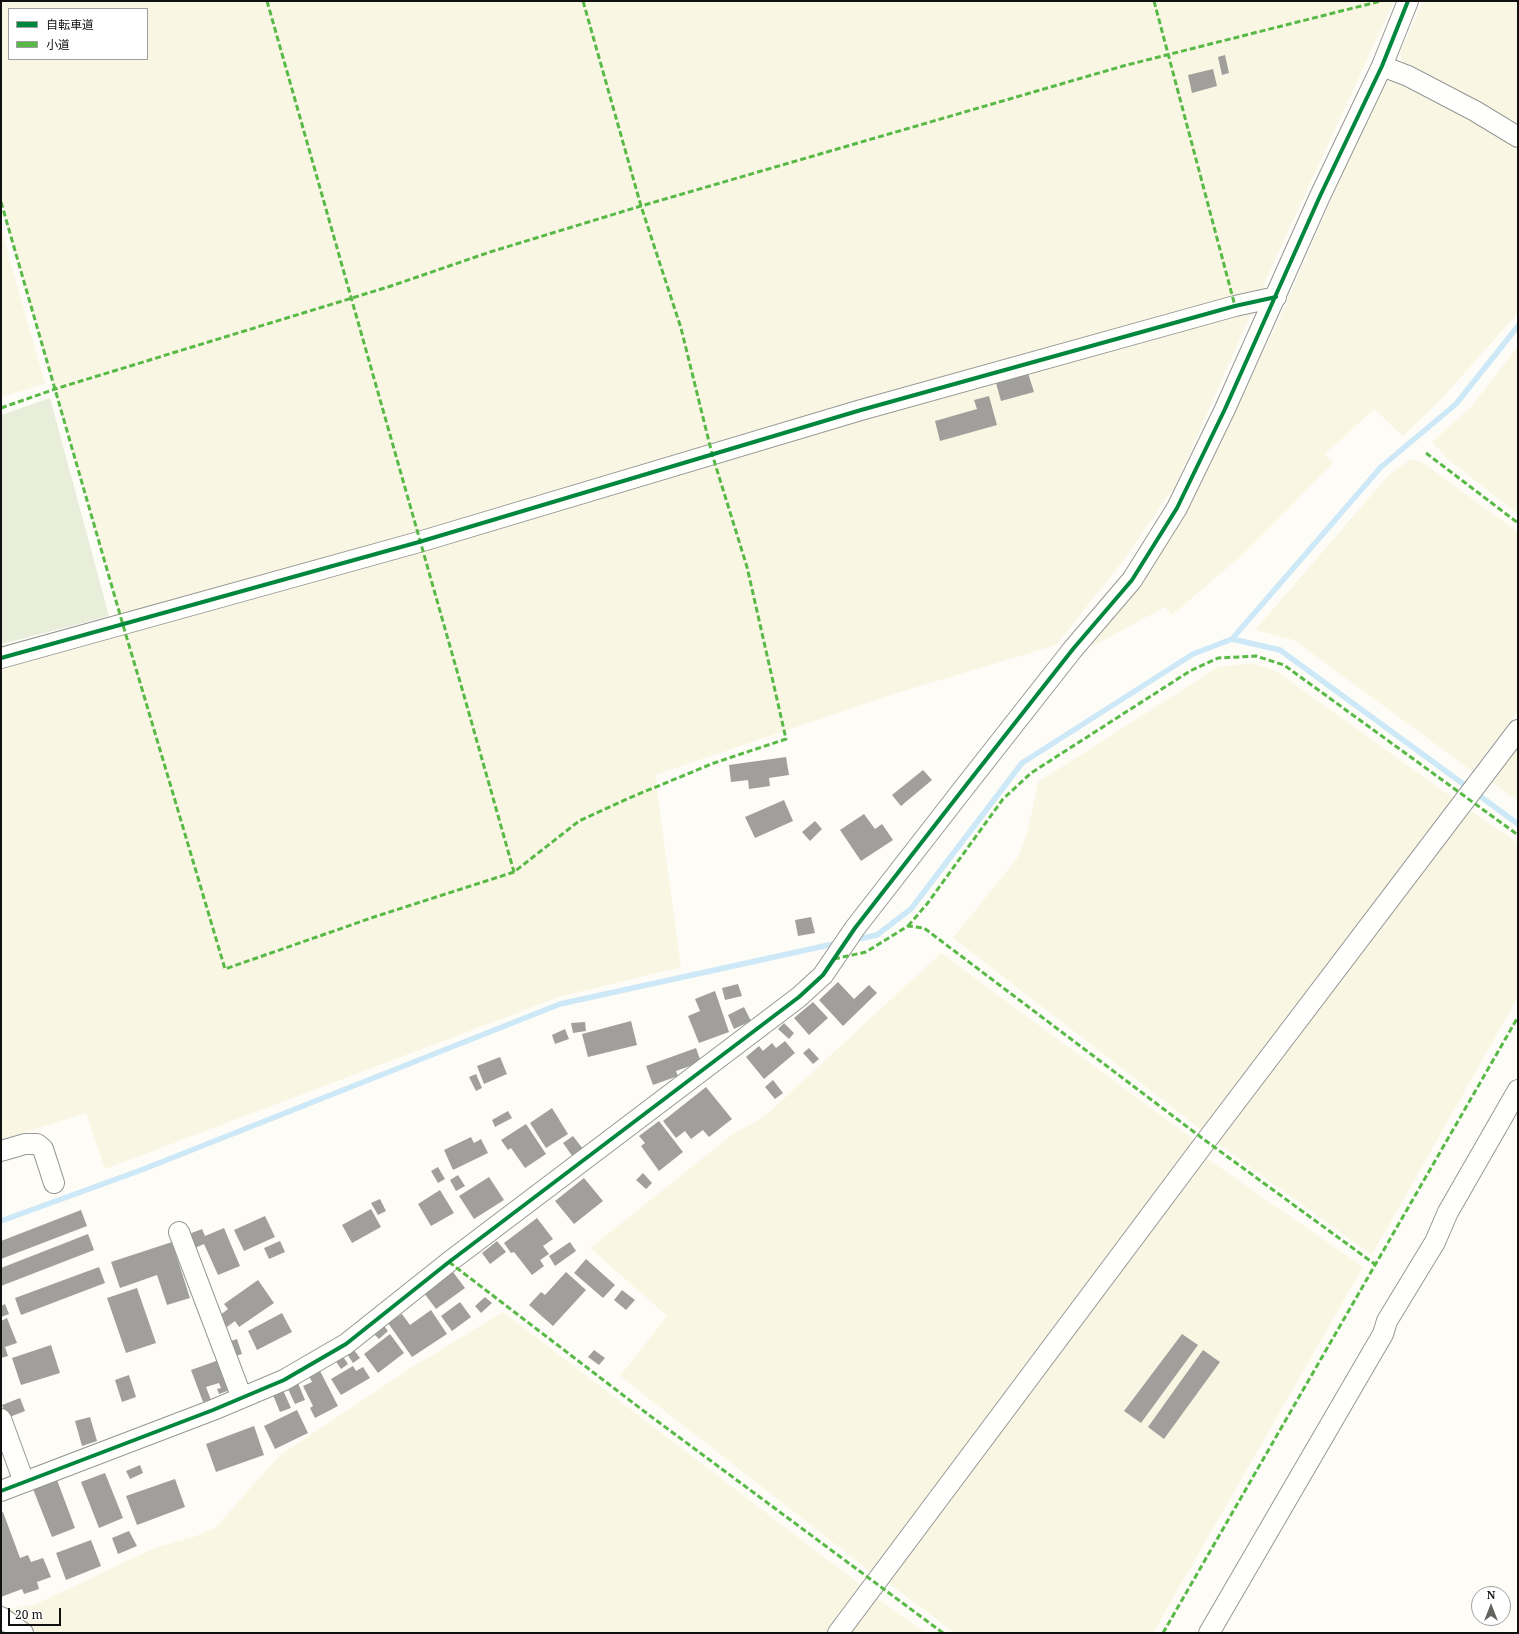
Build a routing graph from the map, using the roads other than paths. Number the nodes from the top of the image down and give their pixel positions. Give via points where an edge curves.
1 (1408, 1) edge
2 (1382, 66) junction
3 (1518, 137) edge
4 (1276, 297) junction
5 (1, 658) edge
6 (1518, 730) edge
7 (1518, 1090) edge
8 (1, 1151) edge
9 (54, 1183) dead end
10 (179, 1232) dead end
11 (242, 1398) junction
12 (1, 1419) edge
13 (24, 1482) junction
14 (1, 1491) edge
15 (1, 1617) edge
16 (23, 1633) edge
17 (838, 1633) edge
18 (1209, 1633) edge

1 - 2 street
2 - 3 street via 1475,111
2 - 4 street via 1320,196
4 - 5 street via 861,410 419,542
4 - 11 street via 1178,508 1132,580 1073,649 855,928 823,975 799,998 431,1276 346,1344 284,1380
6 - 17 street
7 - 18 street via 1448,1212 1435,1242 1388,1321 1383,1334
8 - 9 street via 25,1144 37,1144 44,1149
10 - 11 street
11 - 13 street
12 - 13 street
13 - 14 street
15 - 16 street

